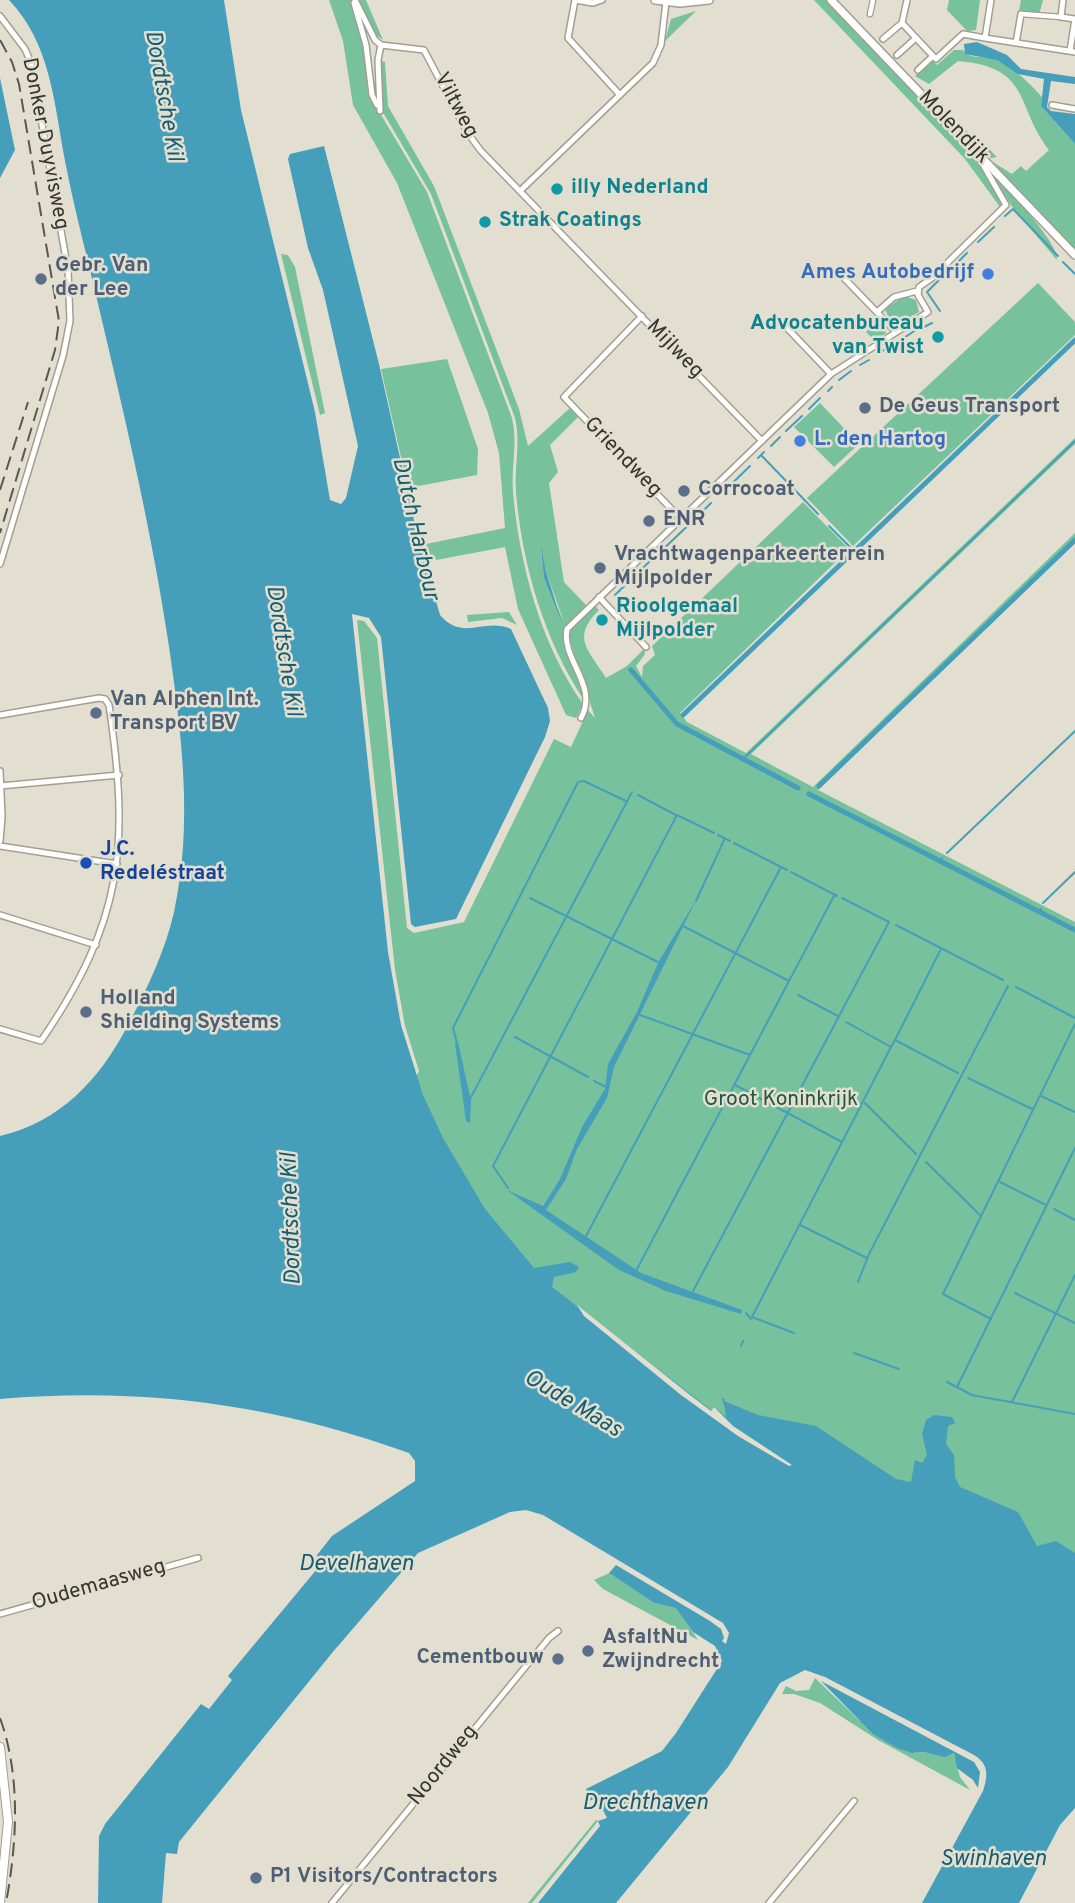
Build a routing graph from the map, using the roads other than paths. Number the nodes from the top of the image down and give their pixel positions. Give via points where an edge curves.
1 (354, 0) edge
2 (575, 0) edge
3 (602, 0) edge
4 (655, 0) edge
5 (709, 0) edge
6 (831, 0) edge
7 (873, 0) edge
8 (907, 0) edge
9 (991, 0) edge
10 (1063, 0) edge
11 (666, 2) edge
12 (1021, 13) joint
13 (870, 14) dead end
14 (0, 16) edge
15 (1060, 17) junction
16 (902, 23) junction
17 (916, 38) junction
18 (985, 38) junction
19 (883, 39) dead end
20 (1016, 43) junction
21 (381, 45) junction
22 (1073, 51) edge
23 (897, 55) dead end
24 (933, 56) junction
25 (918, 71) dead end
26 (620, 94) junction
27 (1052, 105) dead end
28 (1075, 109) edge
29 (976, 151) junction
30 (520, 191) junction
31 (1075, 256) edge
32 (842, 276) dead end
33 (917, 291) junction
34 (877, 312) junction
35 (642, 316) junction
36 (787, 328) dead end
37 (896, 332) junction
38 (831, 374) junction
39 (762, 440) junction
40 (680, 518) junction
41 (0, 564) edge
42 (599, 597) junction
43 (646, 647) dead end
44 (0, 715) edge
45 (581, 718) dead end
46 (0, 771) edge
47 (119, 775) junction
48 (1, 786) edge
49 (0, 844) edge
50 (117, 864) junction
51 (0, 915) edge
52 (96, 945) junction
53 (0, 1029) edge
54 (198, 1558) dead end
55 (0, 1614) edge
56 (558, 1631) dead end
57 (0, 1747) edge
58 (854, 1801) dead end
59 (0, 1903) edge
60 (332, 1903) edge
61 (769, 1903) edge

1 - 21 street
1 - 21 street via 372,94 380,111
2 - 3 street
2 - 26 street via 568,38
4 - 11 street
5 - 11 street
6 - 29 street, Molendijk
7 - 13 street
8 - 16 street
9 - 18 street
10 - 15 street
11 - 26 street via 656,58
12 - 15 street
12 - 20 street
14 - 41 street, Donker Duyvisweg via 25,49 33,71 71,301 66,345
15 - 22 street via 1075,19
16 - 17 street
16 - 19 street
17 - 23 street
17 - 24 street
18 - 20 street
18 - 24 street via 963,34 936,59
20 - 22 street
21 - 30 street, Viltweg via 424,50 474,142
24 - 25 street
26 - 30 street
27 - 28 street
29 - 31 street, Molendijk
29 - 33 street via 1006,205
30 - 35 street, Mijlweg
32 - 34 street
33 - 34 street via 898,295
33 - 37 street via 928,312
34 - 37 street
35 - 39 street, Mijlweg
35 - 40 street, Griendweg via 564,397
36 - 38 street
37 - 38 street
38 - 39 street
39 - 40 street
40 - 42 street
42 - 43 street
42 - 45 street via 566,634 588,699
44 - 47 street via 105,699
46 - 48 street
47 - 48 street
47 - 50 street
48 - 49 street
49 - 50 street
50 - 52 street
51 - 52 street
52 - 53 street via 71,996 41,1041
54 - 55 street, Oudemaasweg
56 - 60 street, Noordweg
57 - 59 main road via 8,1831
58 - 61 street

